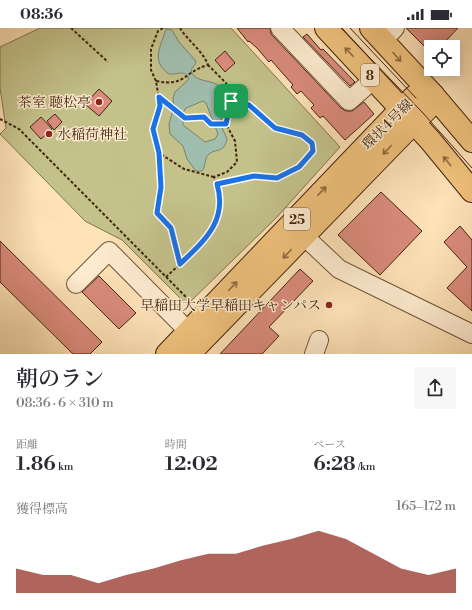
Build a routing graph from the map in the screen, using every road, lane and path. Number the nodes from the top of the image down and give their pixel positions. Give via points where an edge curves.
1 (71, 28) edge
2 (163, 28) edge
3 (180, 28) edge
4 (280, 28) edge
5 (326, 28) edge
6 (383, 32) edge
7 (108, 62) dead end
8 (208, 65) junction
9 (374, 79) junction
10 (156, 81) junction
11 (433, 95) junction
12 (159, 97) junction
13 (231, 101) junction
14 (408, 115) junction
15 (0, 119) edge
16 (226, 124) junction
17 (472, 141) edge
18 (159, 153) junction
19 (214, 177) junction
20 (217, 184) junction
21 (472, 191) edge
22 (304, 236) junction
23 (180, 264) junction
24 (166, 277) junction
25 (76, 284) dead end
26 (188, 300) dead end
27 (472, 334) edge
28 (192, 343) edge
29 (167, 354) edge

1 - 7 path
2 - 10 path via 158,32 151,49 151,70
3 - 8 path via 205,57
4 - 9 street via 349,102
9 -> 5 main road, 8
6 -> 11 main road, 8
8 - 10 path via 198,68 179,82
8 - 13 path via 226,83
9 - 14 main road, 8
10 - 12 path
11 - 14 main road, 環状4号線 / 25 via 427,110
11 - 17 main road, 8
12 - 16 path via 185,118 204,117 211,124
12 - 18 path via 160,106 153,129
13 - 16 path
13 - 20 path via 249,105 275,128 302,135 312,143 313,151 299,167 277,178 254,176
21 -> 14 main road, 8
14 -> 22 main road, 環状4号線 / 25
28 -> 14 main road, 環状4号線 / 25
15 - 24 path via 19,128
16 - 19 path via 235,142 237,162 227,172
18 - 19 path via 184,169
18 - 23 path via 161,187 157,213 171,228
19 - 20 path
20 - 23 path via 221,198 218,218 204,241
22 - 27 street via 339,268
22 -> 28 main road, 環状4号線 / 25
23 - 24 path
24 - 26 path
25 - 28 street via 109,251
28 - 29 main road, 環状4号線 / 25

